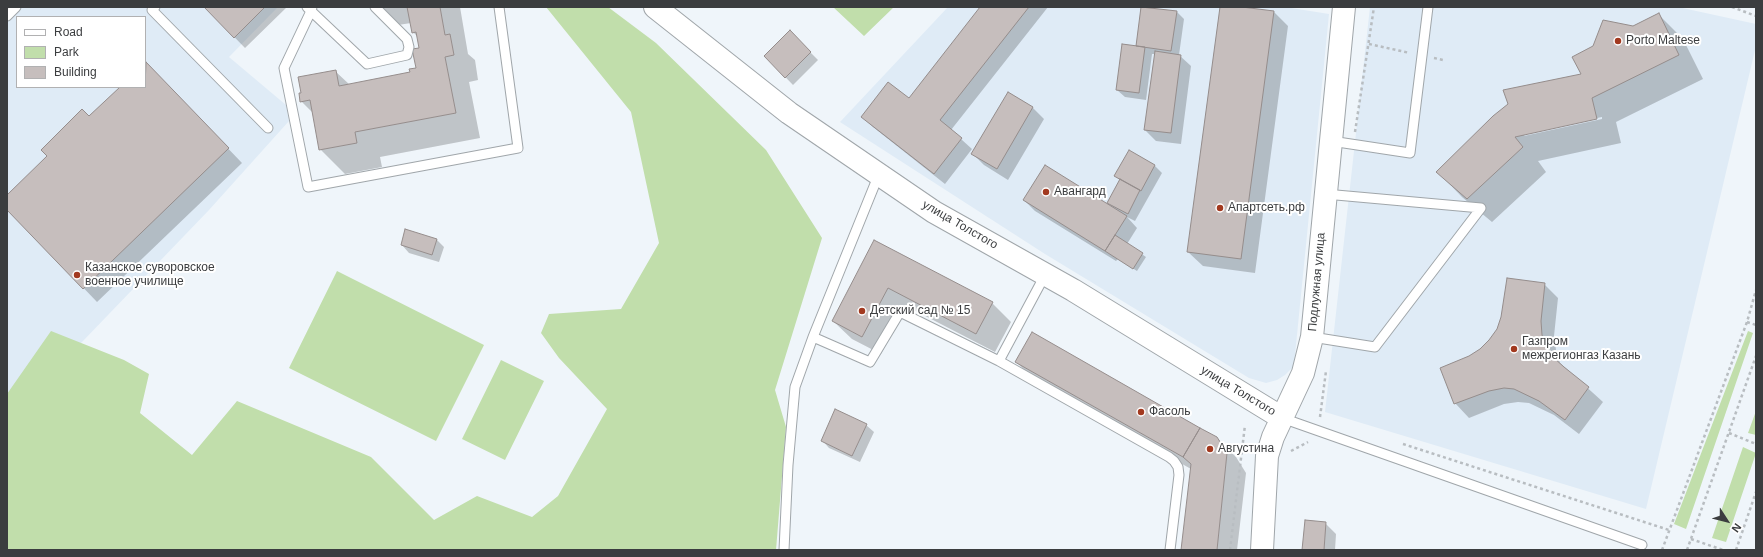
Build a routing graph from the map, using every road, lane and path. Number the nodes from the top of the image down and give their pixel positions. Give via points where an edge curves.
1 (16, 7) edge
2 (155, 7) edge
3 (375, 7) edge
4 (499, 7) edge
5 (655, 7) edge
6 (1344, 7) edge
7 (1374, 7) edge
8 (1428, 7) edge
9 (1732, 7) edge
10 (310, 8) edge
11 (7, 16) edge
12 (1756, 16) edge
13 (1369, 44) junction
14 (1422, 55) junction
15 (1444, 60) dead end
16 (268, 128) dead end
17 (1330, 141) junction
18 (1353, 144) junction
19 (879, 174) junction
20 (1325, 194) junction
21 (1045, 274) junction
22 (1756, 290) edge
23 (1747, 322) junction
24 (1756, 325) edge
25 (813, 337) junction
26 (1321, 339) junction
27 (1756, 356) edge
28 (999, 361) junction
29 (1282, 418) junction
30 (1327, 419) dead end
31 (1245, 425) dead end
32 (1729, 433) junction
33 (1403, 444) dead end
34 (1756, 444) edge
35 (1756, 492) edge
36 (1669, 530) junction
37 (1691, 538) junction
38 (1642, 545) dead end
39 (784, 550) edge
40 (1170, 550) edge
41 (1230, 550) edge
42 (1262, 550) edge
43 (1662, 550) edge
44 (1687, 550) edge
45 (1723, 550) edge
46 (1736, 550) edge

1 - 11 lane
2 - 16 lane via 152,10
3 - 10 lane via 407,40 410,46 407,55 367,64
4 - 10 lane via 518,148 308,187 284,68
5 - 19 street, улица Толстого via 789,113
6 - 17 street, Подлужная улица
7 - 13 path
8 - 14 lane
9 - 12 path
13 - 14 path
13 - 18 path
14 - 15 path
14 - 18 lane via 1410,153
17 - 18 lane
17 - 20 street, Подлужная улица
19 - 21 street, улица Толстого via 934,212
19 - 25 lane
20 - 26 street, Подлужная улица
20 - 26 lane via 1480,208 1375,347
21 - 28 lane
21 - 29 street, улица Толстого
22 - 23 path
23 - 24 path
23 - 36 path
25 - 28 lane via 870,362 900,312
25 - 39 lane via 795,388
26 - 29 street, Подлужная улица
26 - 30 path via 1319,417
27 - 32 path
28 - 40 lane via 1174,461 1179,474
29 - 38 lane
29 - 42 street, Подлужная улица via 1268,456
31 - 41 path
32 - 34 path
32 - 37 path
33 - 36 path
35 - 46 path
36 - 43 path
37 - 44 path
37 - 45 path

